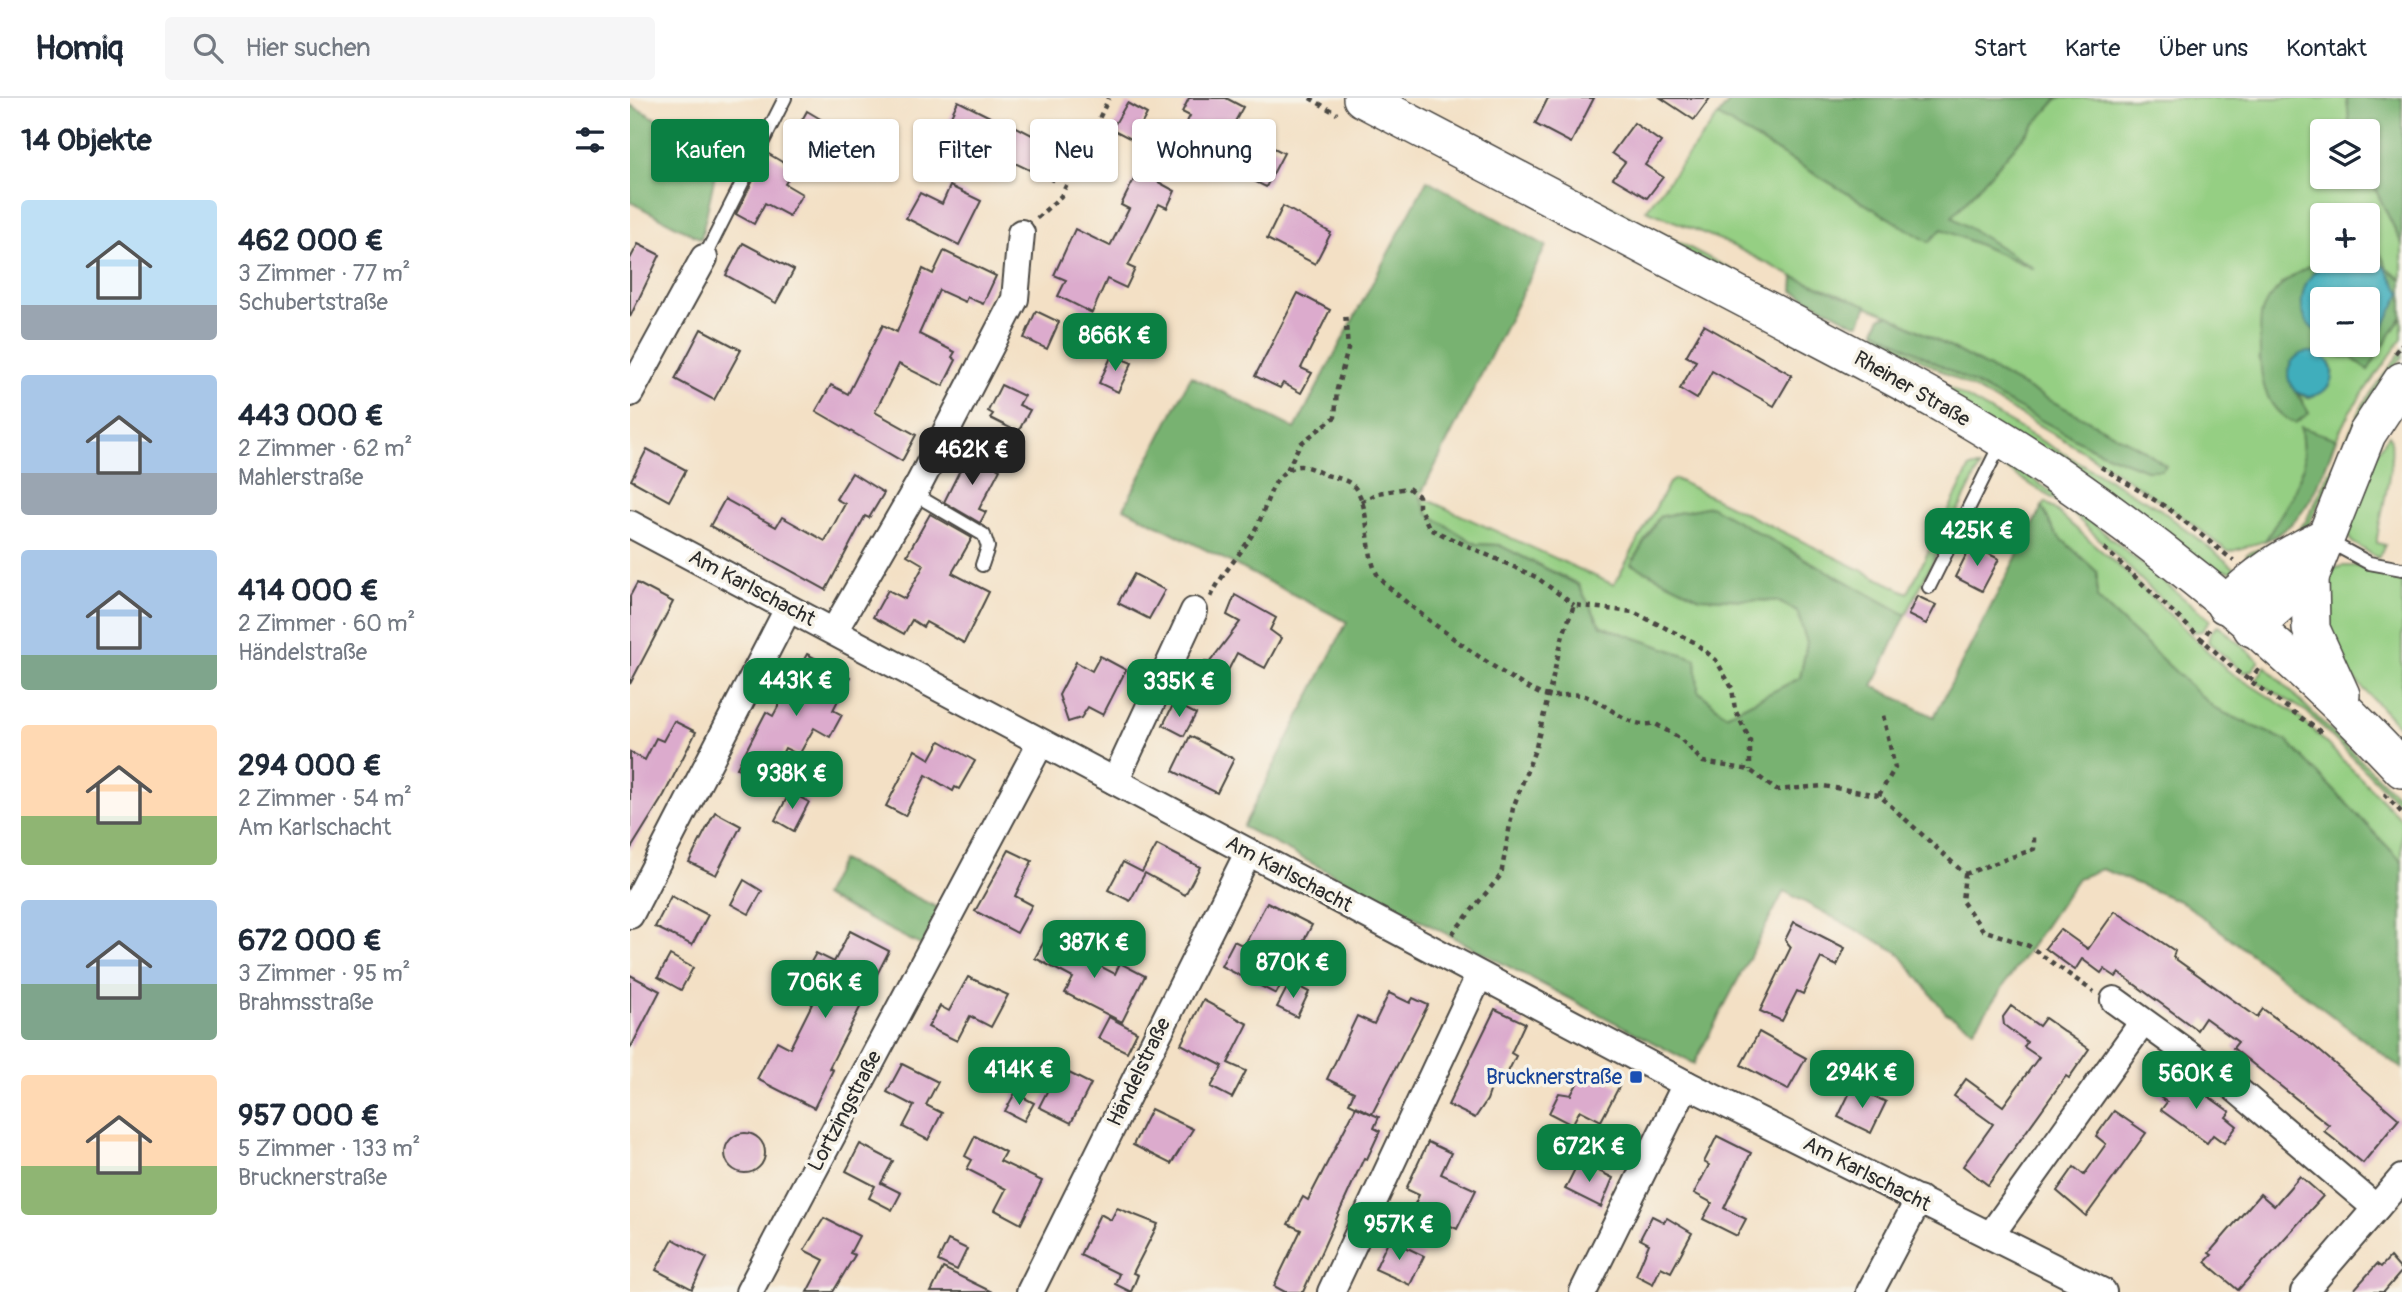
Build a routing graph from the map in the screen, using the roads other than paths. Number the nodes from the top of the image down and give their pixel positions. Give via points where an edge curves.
1 (785, 98) edge
2 (1368, 105) edge
3 (1021, 233) road end
4 (704, 258) joint
5 (2402, 381) edge
6 (630, 393) edge
7 (2002, 441) junction
8 (914, 494) junction
9 (630, 524) edge
10 (2323, 538) junction
11 (982, 565) dead end
12 (2402, 569) edge
13 (2310, 577) junction
14 (1929, 587) dead end
15 (789, 609) junction
16 (1194, 611) road end
17 (2239, 616) junction
18 (834, 631) junction
19 (2336, 723) junction
20 (1040, 744) junction
21 (2389, 778) edge
22 (1115, 781) junction
23 (1248, 853) junction
24 (630, 915) edge
25 (1479, 976) junction
26 (2114, 1000) road end
27 (2143, 1022) junction
28 (1686, 1084) junction
29 (2402, 1178) edge
30 (1919, 1199) junction
31 (2376, 1208) junction
32 (1990, 1236) junction
33 (749, 1292) edge
34 (1030, 1292) edge
35 (1331, 1292) edge
36 (1583, 1292) edge
37 (1870, 1292) edge
38 (2103, 1292) edge
39 (2304, 1292) edge

1 - 4 lane
2 - 7 main road, Rheiner Straße via 1896,378
3 - 8 street via 1015,299
4 - 6 street
5 - 10 main road via 2367,434
7 - 14 lane
7 - 17 main road, Rheiner Straße via 2059,476
8 - 11 lane via 984,535 988,547
8 - 18 street
9 - 15 street, Am Karlschacht
10 - 12 lane via 2369,563
10 - 13 main road
10 - 17 main road via 2253,577
13 - 17 main road
13 - 19 main road via 2311,629
15 - 18 street, Am Karlschacht
15 - 24 street
16 - 22 street
17 - 19 main road, Rheiner Straße
18 - 20 street, Am Karlschacht
19 - 21 main road, Rheiner Straße
20 - 22 street, Am Karlschacht
20 - 33 street, Lortzingstraße
22 - 23 street, Am Karlschacht
23 - 25 street, Am Karlschacht
23 - 34 street, Händelstraße
25 - 28 street, Am Karlschacht
25 - 35 street
26 - 27 street
27 - 31 street via 2230,1084
27 - 32 street
28 - 30 street, Am Karlschacht
28 - 36 street
29 - 31 street
30 - 32 street, Am Karlschacht
30 - 37 street
31 - 39 street
32 - 38 street, Am Karlschacht

